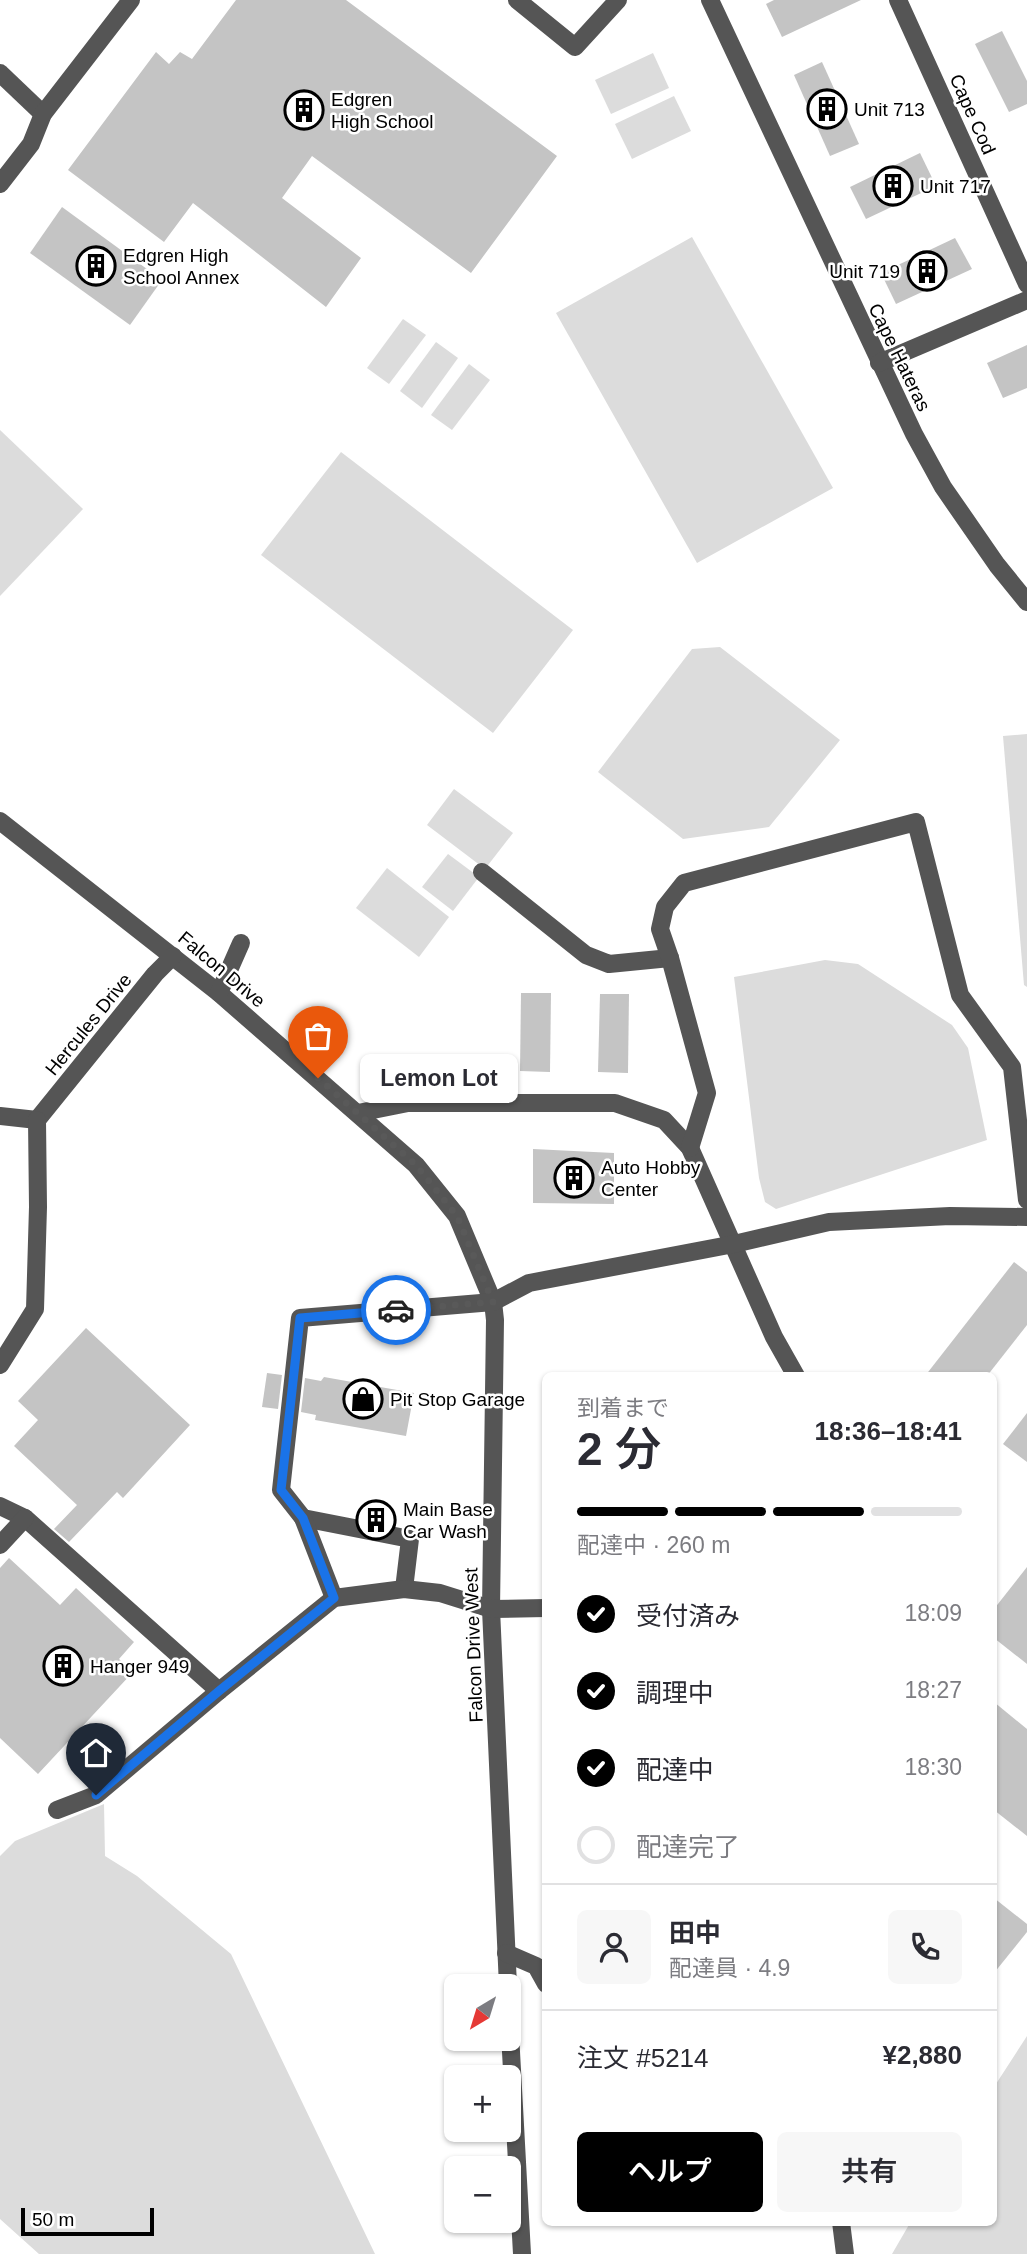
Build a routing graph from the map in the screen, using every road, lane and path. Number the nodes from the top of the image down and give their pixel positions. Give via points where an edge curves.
1 (131, 0) edge
2 (517, 0) edge
3 (618, 0) edge
4 (710, 0) edge
5 (898, 0) edge
6 (0, 73) edge
7 (43, 114) junction
8 (0, 184) edge
9 (1027, 284) edge
10 (1027, 300) edge
11 (879, 363) junction
12 (1027, 603) edge
13 (0, 821) edge
14 (482, 872) dead end
15 (241, 943) dead end
16 (173, 956) junction
17 (670, 958) junction
18 (219, 993) junction
19 (358, 1112) junction
20 (0, 1115) edge
21 (37, 1120) junction
22 (690, 1148) junction
23 (1027, 1200) edge
24 (1027, 1217) edge
25 (734, 1244) junction
26 (493, 1302) junction
27 (0, 1365) edge
28 (794, 1372) edge
29 (0, 1506) edge
30 (25, 1518) junction
31 (303, 1518) junction
32 (0, 1545) edge
33 (404, 1589) junction
34 (334, 1598) junction
35 (542, 1608) edge
36 (491, 1609) junction
37 (219, 1691) junction
38 (58, 1810) dead end
39 (506, 1953) junction
40 (507, 1974) edge
41 (542, 1977) edge
42 (511, 2051) edge
43 (842, 2226) edge
44 (522, 2254) edge
45 (845, 2254) edge

1 - 7 street
2 - 3 street via 575,47
4 - 11 street, Cape Hateras
5 - 9 street, Cape Cod
6 - 7 street
7 - 8 street via 31,144
10 - 11 street
11 - 12 street, Cape Hateras via 943,487
13 - 16 street, Falcon Drive
14 - 17 street via 586,955 609,964
15 - 18 street
16 - 18 street, Falcon Drive
16 - 21 street, Hercules Drive
17 - 22 street via 707,1093
17 - 23 street via 660,929 665,907 684,883 916,822 960,995 1012,1067
18 - 19 street, Falcon Drive
19 - 22 street via 408,1103 615,1103 664,1120
19 - 26 street, Falcon Drive via 416,1165 457,1216
20 - 21 street
21 - 27 street via 35,1309
22 - 25 street
24 - 25 street via 829,1222
25 - 26 street via 529,1283
25 - 28 street
26 - 31 street via 300,1318 281,1490
26 - 36 street, Falcon Drive West
29 - 30 street
30 - 32 street
30 - 37 street
31 - 33 street via 410,1539
31 - 34 street
33 - 34 street
33 - 36 street via 440,1593
34 - 37 street
35 - 36 street
36 - 39 street, Falcon Drive West
37 - 38 street via 96,1795
39 - 40 street, Falcon Drive West
39 - 41 street via 536,1966
42 - 44 street
43 - 45 street

